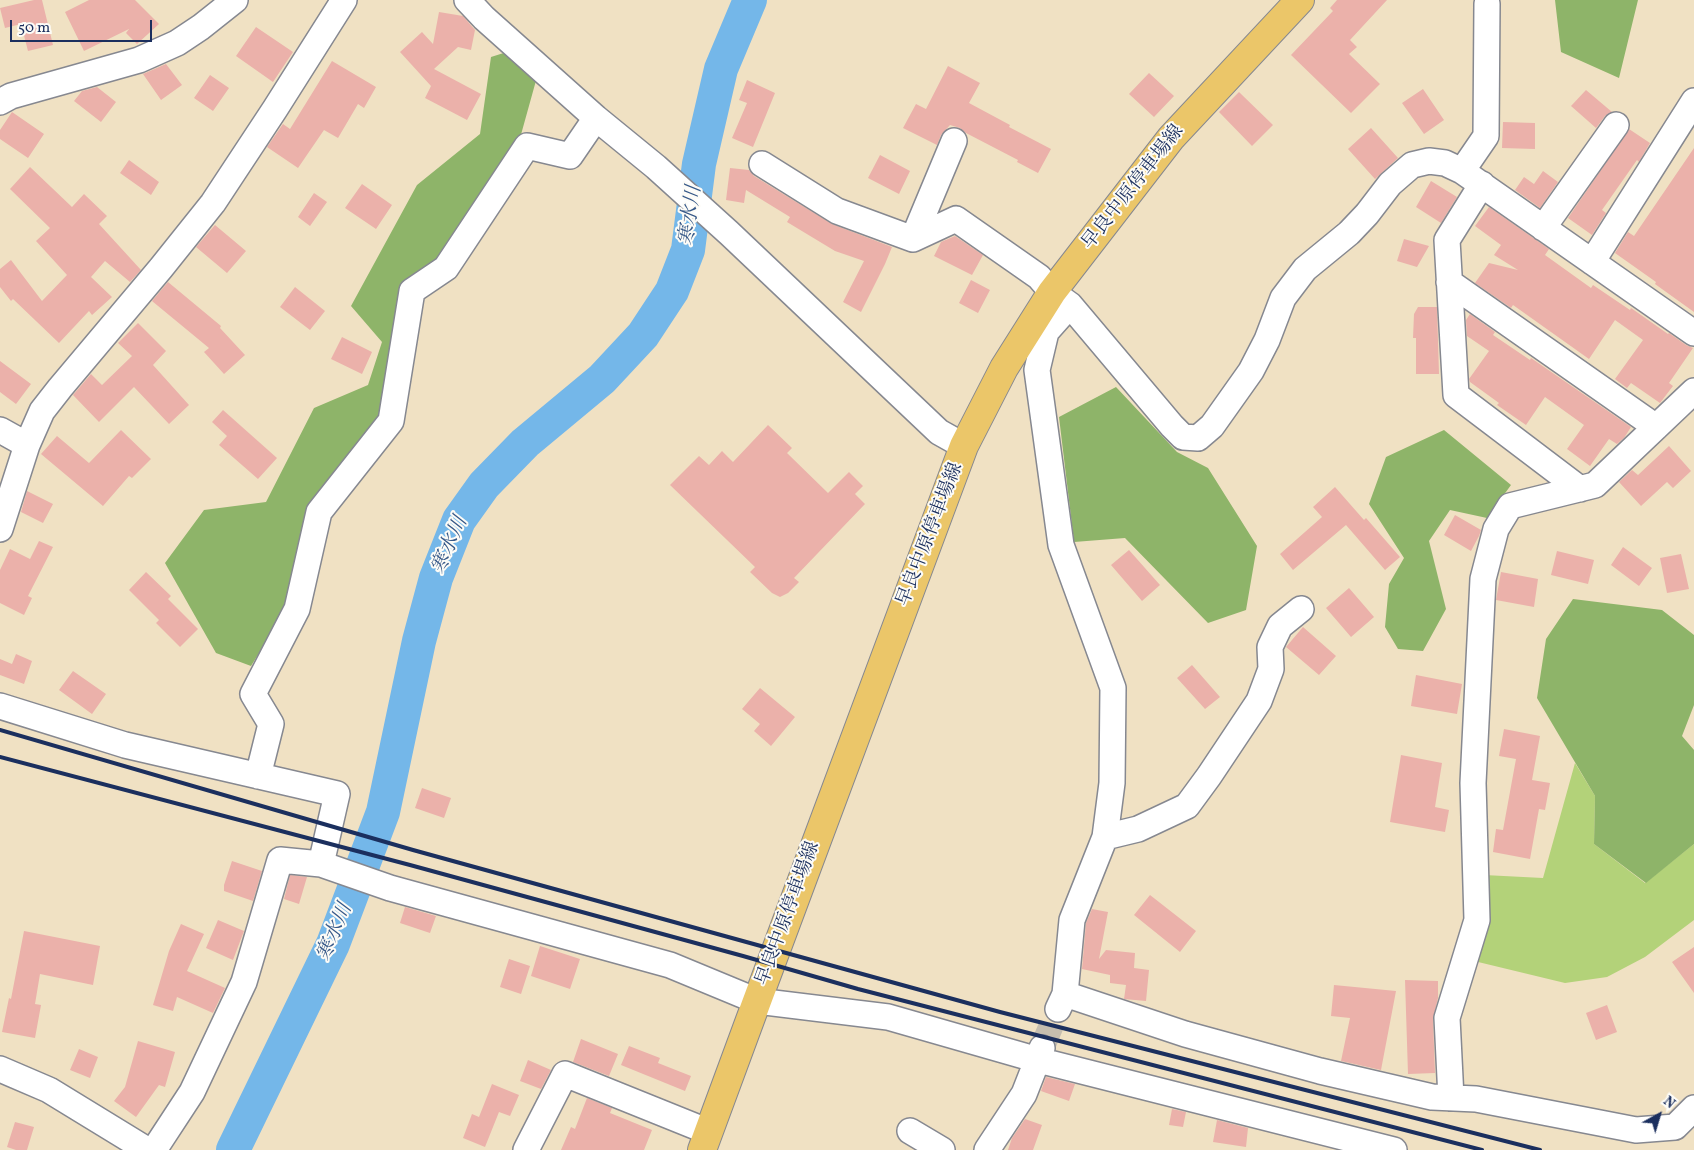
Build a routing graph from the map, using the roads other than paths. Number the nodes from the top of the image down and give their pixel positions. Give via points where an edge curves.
1 (234, 0) edge
2 (344, 0) edge
3 (467, 0) edge
4 (1300, 0) edge
5 (1487, 4) dead end
6 (1694, 101) edge
7 (0, 102) edge
8 (596, 118) junction
9 (1616, 126) dead end
10 (954, 141) dead end
11 (762, 164) dead end
12 (1472, 178) junction
13 (1543, 228) junction
14 (913, 239) junction
15 (1592, 262) junction
16 (1449, 282) junction
17 (1061, 298) junction
18 (1694, 333) edge
19 (1694, 391) edge
20 (1656, 427) junction
21 (0, 430) edge
22 (27, 445) junction
23 (964, 446) junction
24 (1580, 489) junction
25 (0, 529) edge
26 (1301, 609) dead end
27 (0, 706) edge
28 (258, 776) junction
29 (1106, 837) junction
30 (321, 864) junction
31 (756, 1001) junction
32 (1040, 1054) junction
33 (0, 1068) edge
34 (1451, 1098) junction
35 (1694, 1108) edge
36 (910, 1131) dead end
37 (706, 1141) edge
38 (147, 1150) edge
39 (154, 1150) edge
40 (526, 1150) edge
41 (942, 1150) edge
42 (987, 1150) edge
43 (1394, 1150) edge

1 - 7 street via 177,43 139,60 11,96
2 - 22 street via 212,203 42,411
3 - 8 street
4 - 17 main road, 早良中原停車場線 via 1171,138
5 - 12 street via 1486,136
6 - 15 street
8 - 23 street via 729,233 939,432
8 - 28 street via 570,156 527,146 446,268 412,291 391,421 319,512 298,609 252,694 270,724
9 - 13 street
10 - 14 street
11 - 14 street via 837,210
12 - 13 street
12 - 16 street via 1447,240
12 - 17 street via 1445,162 1430,161 1412,165 1390,184 1350,233 1305,270 1283,298 1251,371 1212,426 1198,438 1183,437 1172,426 1083,319
13 - 15 street
14 - 17 street via 956,219 1039,277
15 - 18 street
16 - 20 street
16 - 24 street via 1456,395
17 - 23 main road, 早良中原停車場線 via 1004,368
17 - 29 street via 1046,332 1037,370 1061,545 1113,688 1112,783
19 - 20 street
20 - 24 street via 1595,485
21 - 22 street
22 - 25 street
23 - 31 main road, 早良中原停車場線
24 - 34 street via 1510,506 1496,529 1483,579 1473,783 1477,920 1447,1018
26 - 29 street via 1276,633 1270,647 1271,669 1259,701 1187,806 1138,830
27 - 28 street via 125,746
28 - 30 street via 337,794
29 - 34 street via 1072,920 1061,1001 1320,1071 1432,1098
30 - 31 street via 390,888 670,965
30 - 39 street via 280,860 244,982 192,1092
31 - 32 street via 888,1017
31 - 37 main road, 早良中原停車場線
32 - 42 street via 1024,1094
32 - 43 street
33 - 38 street via 50,1090
34 - 35 street via 1476,1099 1636,1130 1675,1127
36 - 41 street
37 - 40 street via 564,1074

